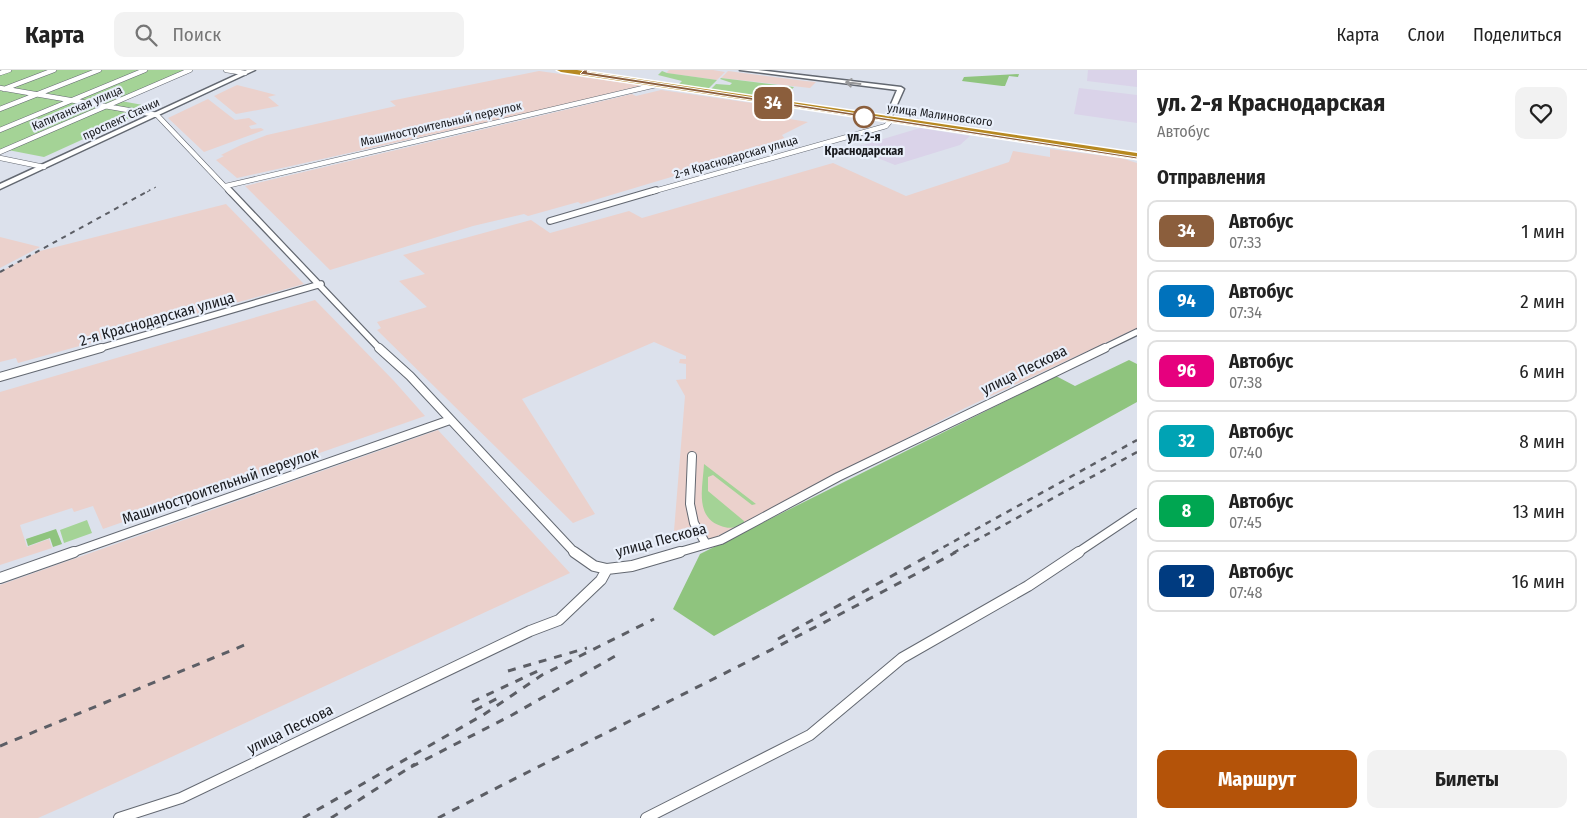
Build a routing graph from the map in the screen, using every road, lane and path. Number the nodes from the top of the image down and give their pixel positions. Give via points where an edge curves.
1 (9, 70) edge
2 (54, 70) edge
3 (99, 70) edge
4 (145, 70) edge
5 (190, 70) edge
6 (226, 70) edge
7 (561, 70) edge
8 (743, 70) edge
9 (581, 71) edge
10 (248, 72) edge
11 (0, 73) edge
12 (659, 85) junction
13 (1, 89) edge
14 (37, 94) junction
15 (71, 100) junction
16 (106, 106) junction
17 (0, 109) edge
18 (157, 115) junction
19 (890, 119) junction
20 (0, 130) edge
21 (0, 152) edge
22 (1135, 155) edge
23 (0, 158) edge
24 (44, 167) junction
25 (226, 186) junction
26 (0, 187) edge
27 (550, 221) dead end
28 (320, 284) junction
29 (1137, 332) edge
30 (0, 377) edge
31 (450, 420) junction
32 (692, 456) dead end
33 (1137, 513) edge
34 (706, 544) junction
35 (607, 569) junction
36 (0, 578) edge
37 (119, 818) edge
38 (646, 818) edge

1 - 11 street
2 - 13 street
3 - 14 street
4 - 15 street
5 - 16 street, Капитанская улица
6 - 10 street
7 - 9 highway, улица Малиновского
19 -> 8 street via 901,89
9 - 12 highway, улица Малиновского
10 - 18 street, проспект Стачки
12 - 19 highway, улица Малиновского
12 - 25 street, Машиностроительный переулок
13 - 14 street
14 - 15 street
14 - 17 street
15 - 16 street
15 - 20 street
16 - 18 street
16 - 21 street, Капитанская улица
18 - 24 street, проспект Стачки
18 - 25 street
19 - 22 highway, улица Малиновского
19 - 27 street, 2-я Краснодарская улица via 886,126
23 - 24 street
24 - 26 street, проспект Стачки
25 - 28 street
28 - 30 street, 2-я Краснодарская улица
28 - 31 street
29 - 34 street, улица Пескова via 838,477 721,540
31 - 35 street via 578,556 594,566
31 - 36 street, Машиностроительный переулок
32 - 34 street via 690,504 694,523
33 - 38 street via 1028,586 902,658 810,735
34 - 35 street, улица Пескова via 632,566
35 - 37 street, улица Пескова via 601,580 559,620 181,798

